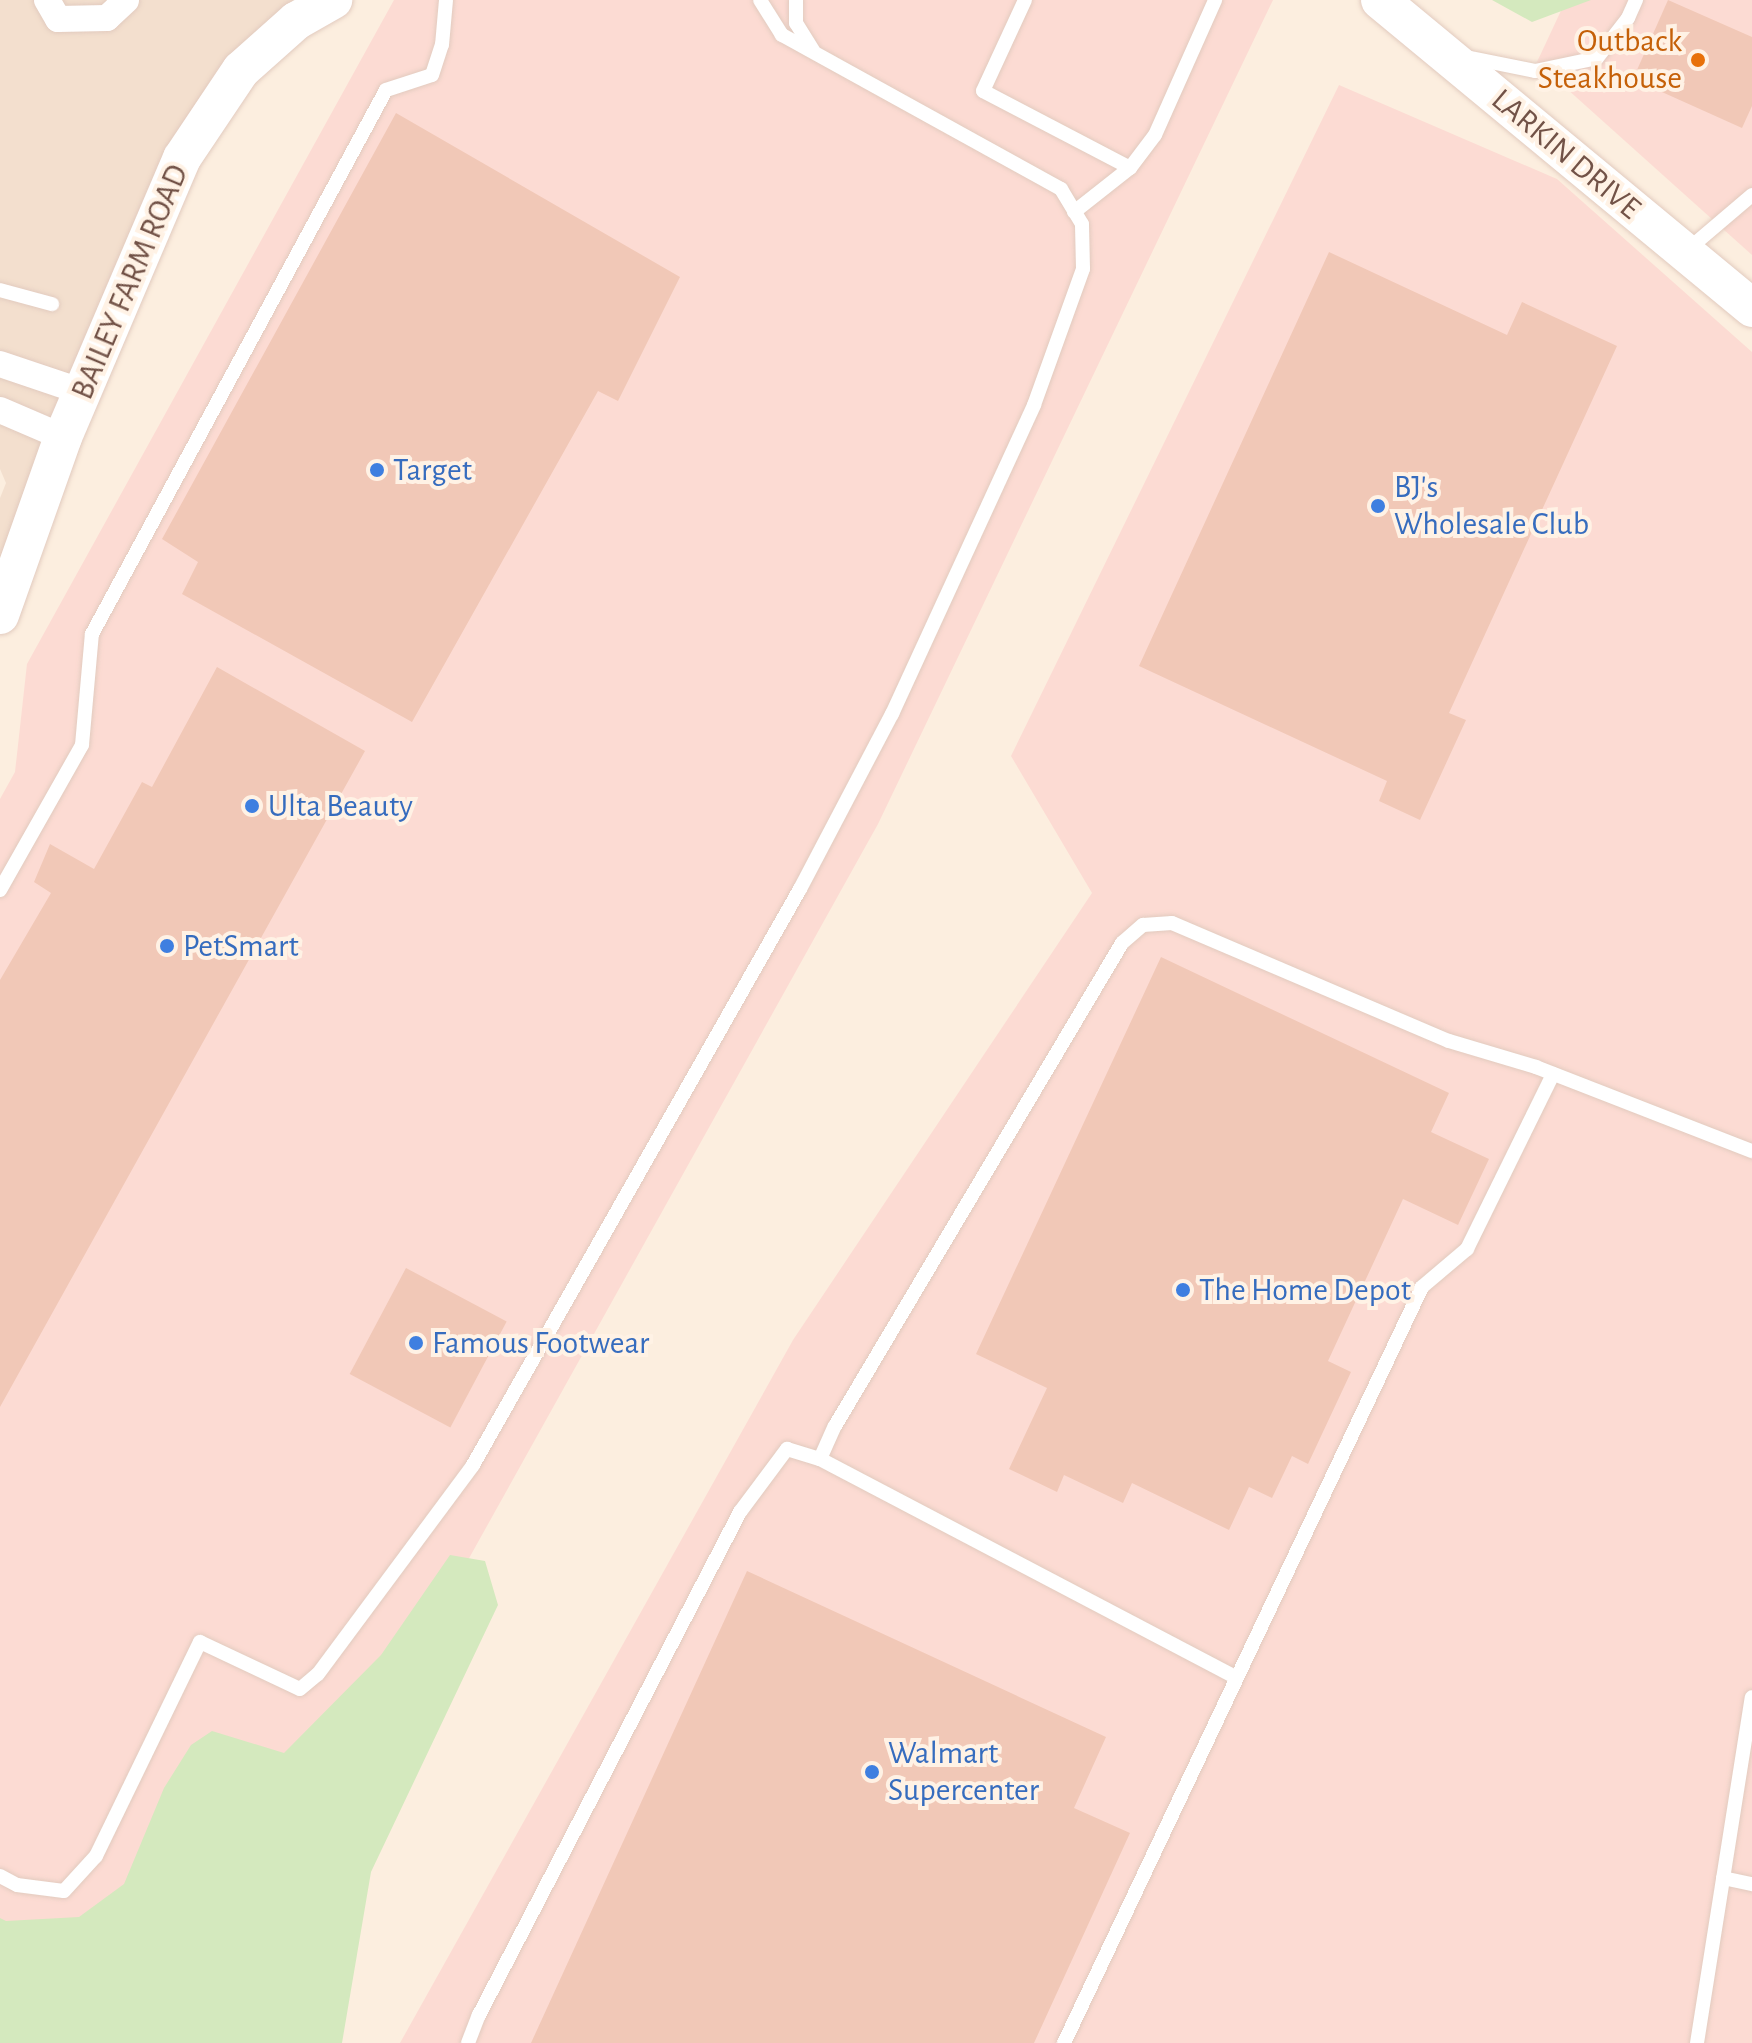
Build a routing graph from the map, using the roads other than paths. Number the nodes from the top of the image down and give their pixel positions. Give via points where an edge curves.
1 (47, 0) edge
2 (126, 0) edge
3 (333, 0) edge
4 (446, 0) edge
5 (760, 0) edge
6 (796, 0) edge
7 (1025, 0) edge
8 (1215, 0) edge
9 (1380, 0) edge
10 (1636, 0) edge
11 (1444, 53) junction
12 (816, 54) junction
13 (1130, 168) junction
14 (1752, 195) edge
15 (1074, 212) junction
16 (1685, 253) junction
17 (0, 290) edge
18 (52, 304) dead end
19 (1752, 308) edge
20 (0, 364) edge
21 (83, 392) junction
22 (0, 410) edge
23 (63, 437) junction
24 (0, 615) edge
25 (0, 890) edge
26 (1553, 1074) junction
27 (1752, 1151) edge
28 (820, 1459) junction
29 (1236, 1677) junction
30 (1752, 1697) edge
31 (0, 1876) edge
32 (1723, 1878) junction
33 (1752, 1884) edge
34 (468, 2043) edge
35 (1064, 2043) edge
36 (1697, 2043) edge

1 - 2 street via 58,19 107,18
3 - 21 street, BAILEY FARM ROAD via 296,21 241,70 182,158
4 - 25 lane via 442,45 432,75 386,90 92,634 82,745
5 - 12 lane via 782,35
6 - 12 lane via 796,23
7 - 13 lane via 983,91
8 - 13 lane via 1155,135
9 - 11 street, LARKIN DRIVE
10 - 11 lane via 1597,58 1535,71
11 - 16 street, LARKIN DRIVE
12 - 15 lane via 1061,189
13 - 15 lane
14 - 16 lane
15 - 31 lane via 1082,224 1083,269 1034,405 892,714 800,889 473,1465 318,1674 300,1689 200,1642 96,1856 64,1891 17,1885
16 - 19 street, LARKIN DRIVE
17 - 18 lane
20 - 21 street
21 - 23 street, BAILEY FARM ROAD
22 - 23 street
23 - 24 street, BAILEY FARM ROAD
26 - 27 lane
26 - 28 lane via 1449,1041 1172,923 1143,925 1122,943
26 - 29 lane via 1467,1249 1422,1287
28 - 29 lane
28 - 34 lane via 787,1449 740,1512
29 - 35 lane
30 - 32 lane
32 - 33 lane
32 - 36 lane

